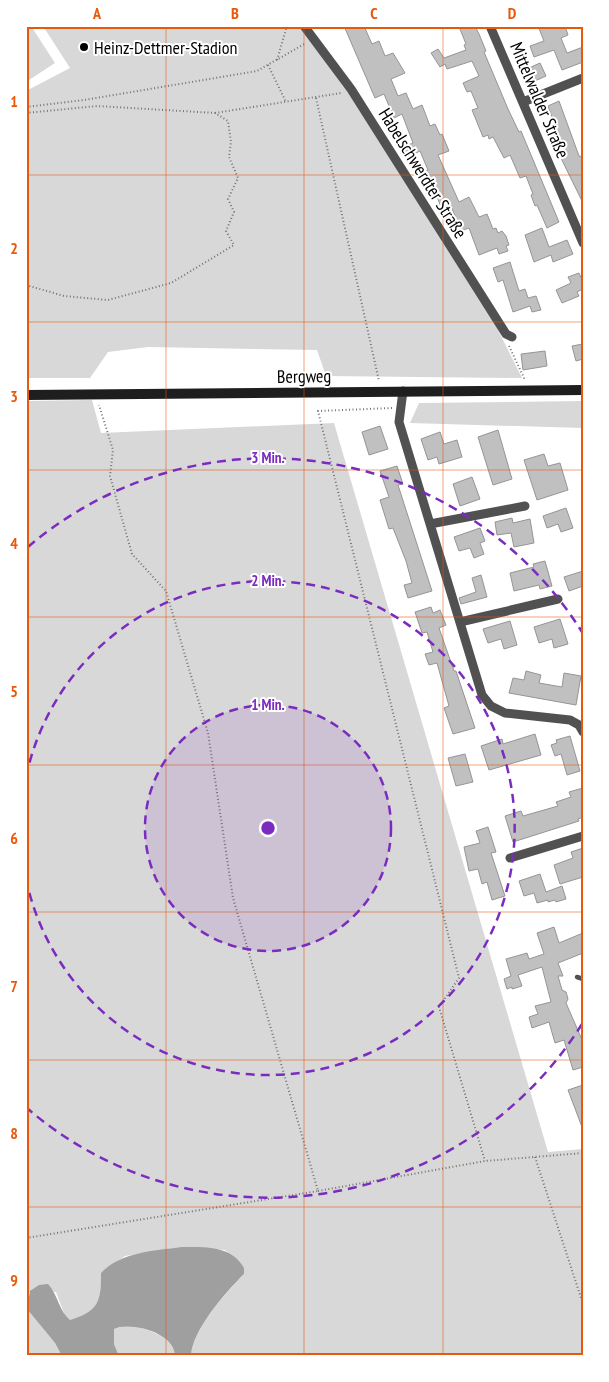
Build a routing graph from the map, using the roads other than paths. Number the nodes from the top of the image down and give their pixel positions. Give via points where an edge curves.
1 (304, 26) edge
2 (490, 26) edge
3 (583, 78) edge
4 (523, 102) junction
5 (583, 243) edge
6 (509, 336) road end
7 (583, 390) edge
8 (403, 391) junction
9 (26, 395) edge
10 (525, 506) dead end
11 (430, 524) junction
12 (558, 599) dead end
13 (460, 622) junction
14 (583, 732) edge
15 (583, 836) edge
16 (510, 858) dead end
17 (577, 977) dead end
18 (583, 979) edge

1 - 6 street, Habelschwerdter Straße via 351,89
2 - 4 street, Mittelwalder Straße
3 - 4 street
4 - 5 street, Mittelwalder Straße
7 - 8 main road, Bergweg
8 - 9 main road, Bergweg
8 - 11 street via 399,422
10 - 11 street
11 - 13 street
12 - 13 street
13 - 14 street via 482,694 492,706 505,713 570,720
15 - 16 street
17 - 18 lane

